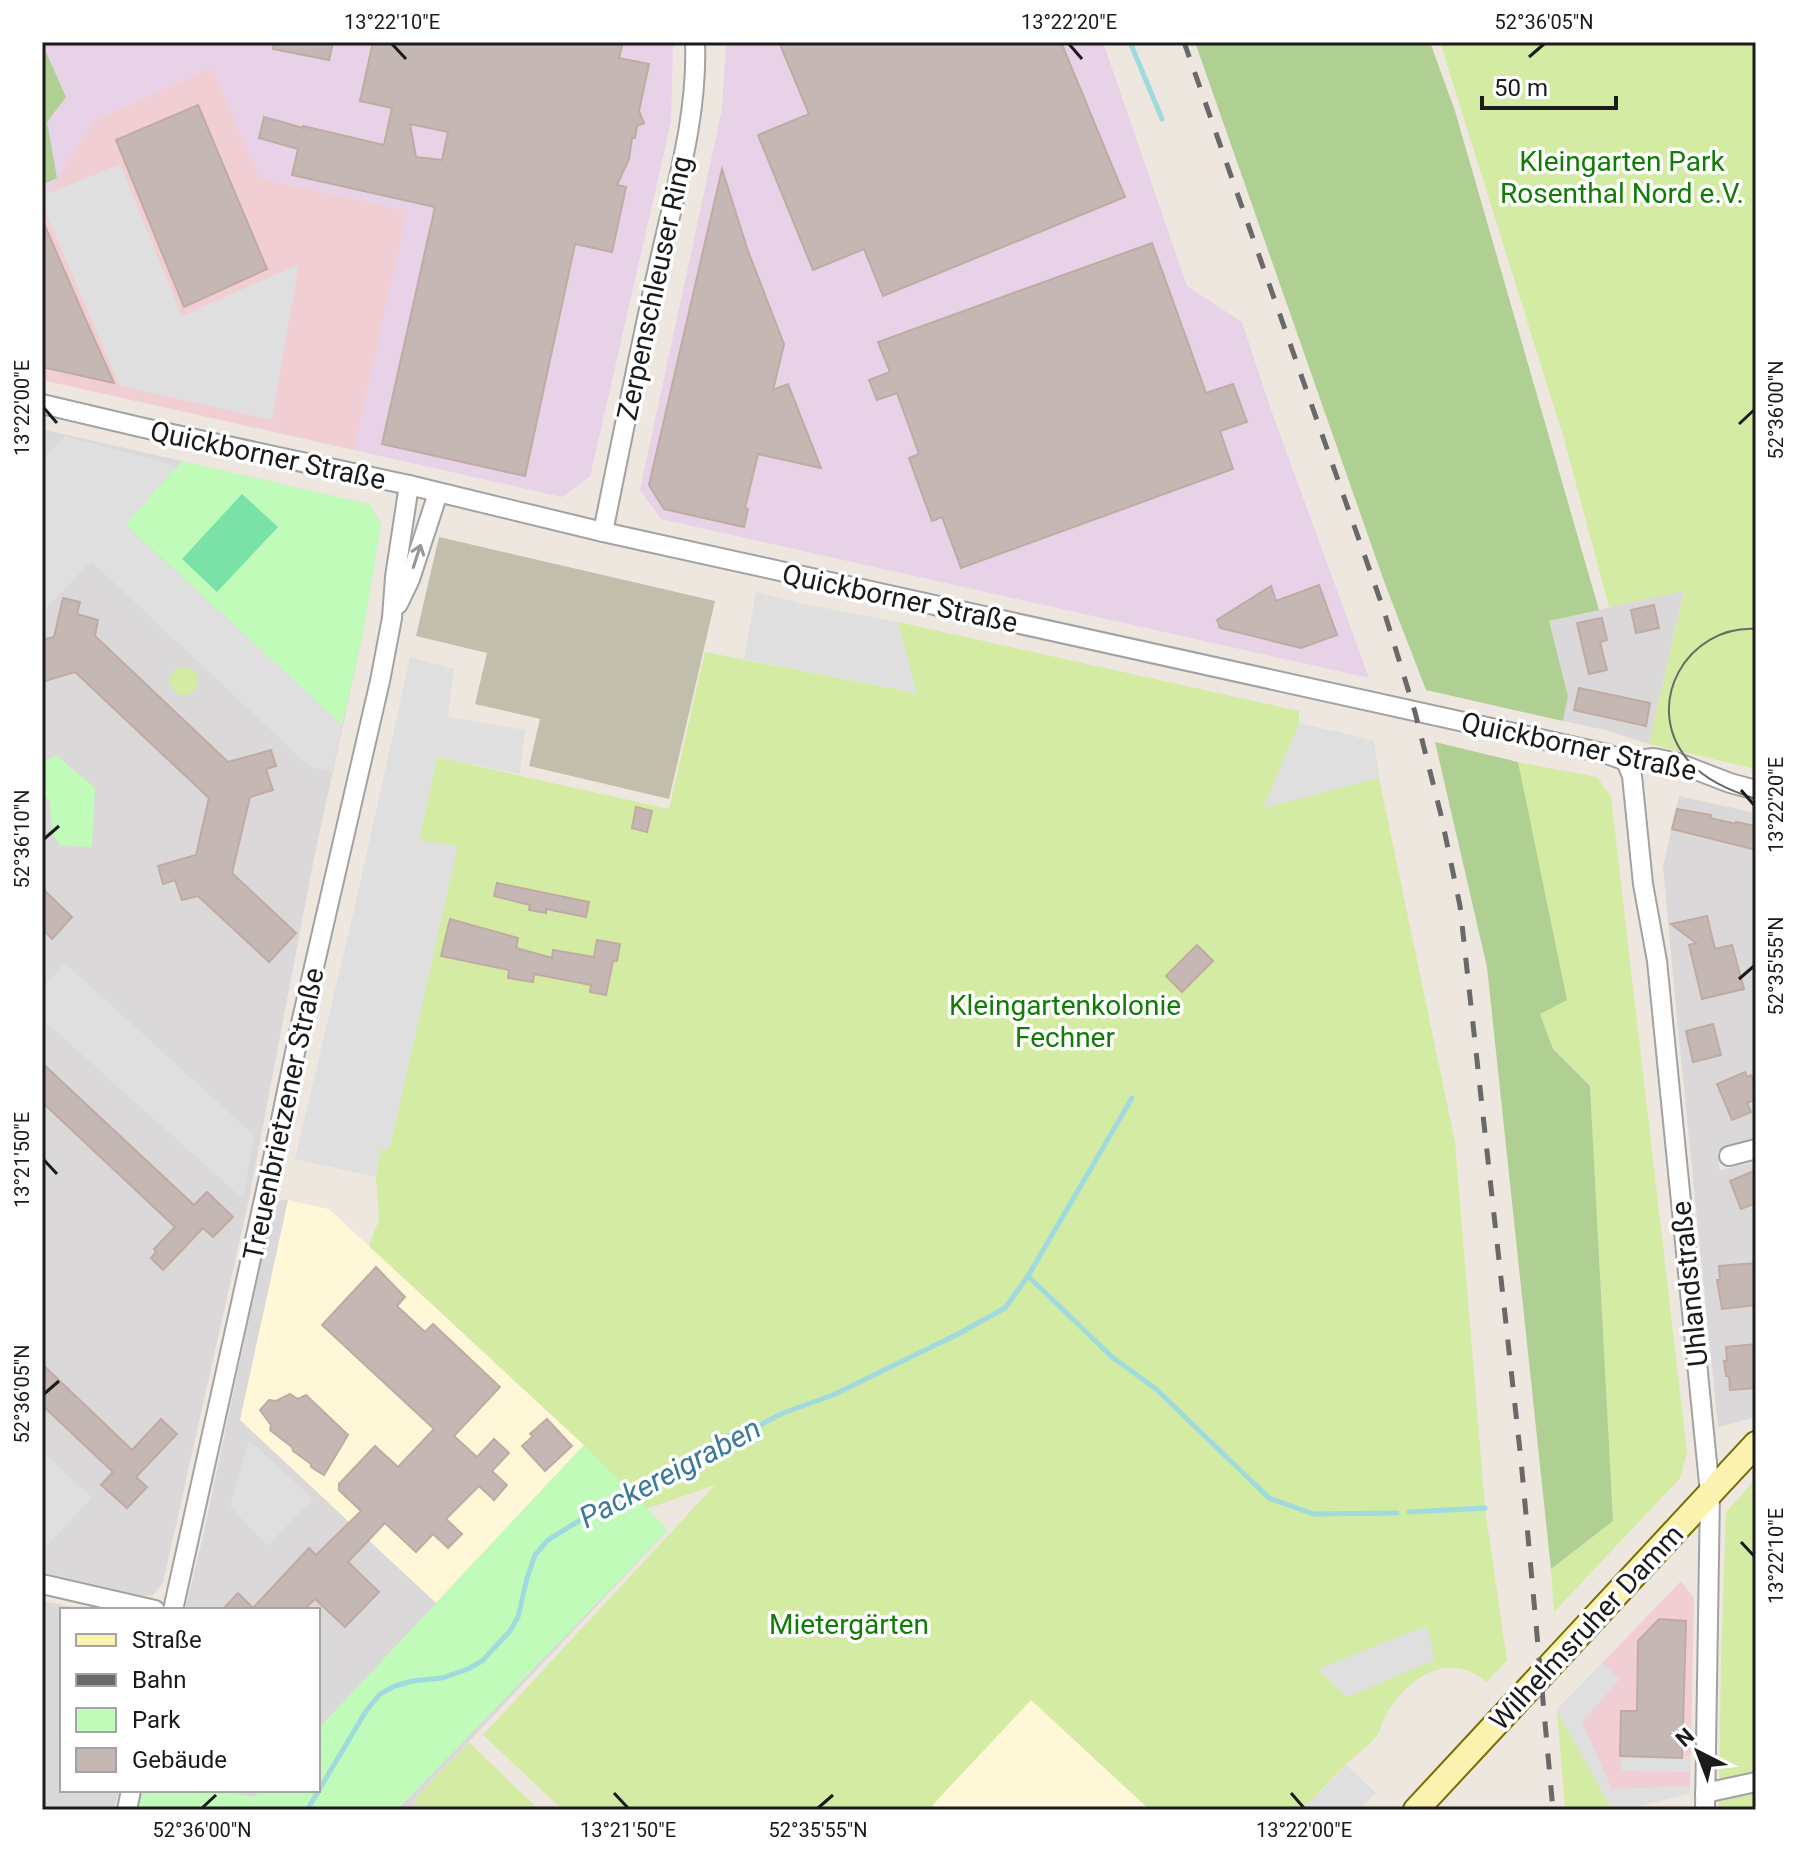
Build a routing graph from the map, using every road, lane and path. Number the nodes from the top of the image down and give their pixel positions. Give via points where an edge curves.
1 (695, 42) edge
2 (42, 404) edge
3 (409, 485) junction
4 (438, 493) junction
5 (603, 532) junction
6 (392, 618) junction
7 (1626, 761) junction
8 (1756, 790) edge
9 (1756, 1149) edge
10 (1729, 1156) dead end
11 (1756, 1444) edge
12 (1710, 1493) junction
13 (42, 1584) edge
14 (146, 1608) edge
15 (173, 1608) edge
16 (1756, 1782) edge
17 (1705, 1802) edge
18 (1416, 1810) edge

1 - 5 street, Zerpenschleuser Ring via 692,113
2 - 3 street, Quickborner Straße
3 - 4 street, Quickborner Straße
3 - 6 street, Treuenbrietzener Straße
4 - 5 street, Quickborner Straße
6 -> 4 street, Treuenbrietzener Straße
5 - 7 street, Quickborner Straße
6 - 15 street, Treuenbrietzener Straße
7 - 8 street, Quickborner Straße via 1654,758 1678,763
7 - 12 street, Uhlandstraße via 1657,961
9 - 10 street
11 - 12 main road, Wilhelmsruher Damm
12 - 17 street, Uhlandstraße
12 - 18 main road, Wilhelmsruher Damm
13 - 14 street
16 - 17 street

